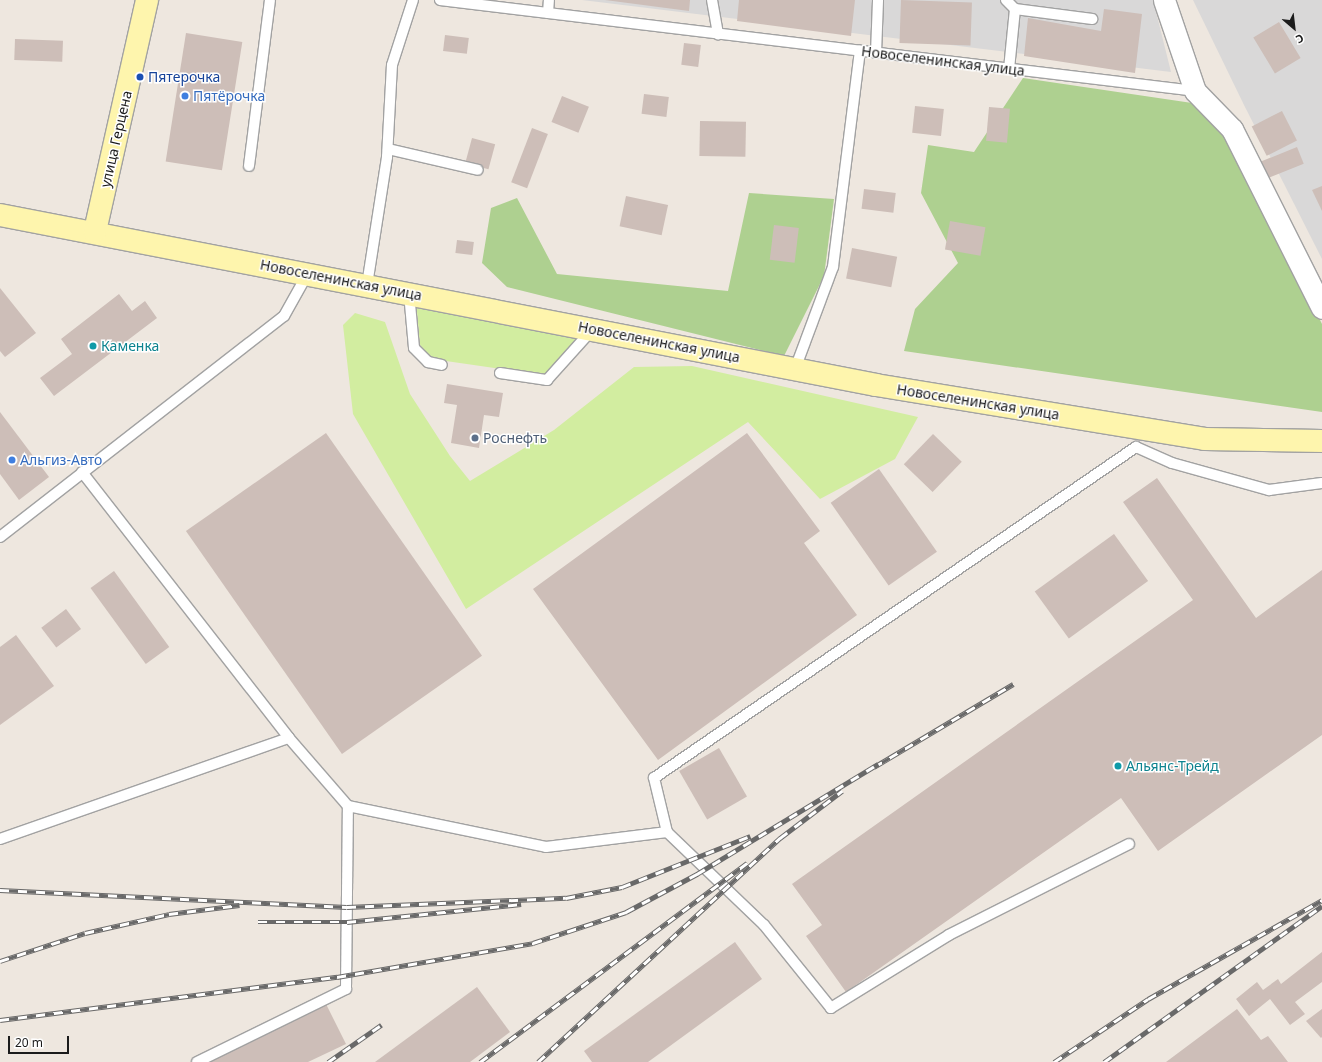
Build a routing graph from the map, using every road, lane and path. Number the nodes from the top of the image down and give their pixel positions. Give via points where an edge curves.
1 (147, 0) edge
2 (270, 0) edge
3 (413, 0) edge
4 (440, 0) edge
5 (549, 0) edge
6 (712, 0) edge
7 (878, 0) edge
8 (1006, 0) edge
9 (1164, 0) edge
10 (464, 1) edge
11 (1015, 9) junction
12 (548, 13) junction
13 (1092, 19) dead end
14 (718, 34) junction
15 (860, 51) junction
16 (876, 53) junction
17 (1009, 69) junction
18 (1195, 91) junction
19 (388, 149) junction
20 (249, 166) dead end
21 (478, 170) dead end
22 (0, 215) edge
23 (95, 231) junction
24 (308, 273) junction
25 (367, 285) junction
26 (409, 293) junction
27 (1322, 308) edge
28 (593, 329) junction
29 (442, 365) dead end
30 (795, 369) junction
31 (500, 373) dead end
32 (1322, 441) edge
33 (82, 472) junction
34 (1322, 483) edge
35 (1, 534) edge
36 (289, 738) junction
37 (348, 806) junction
38 (667, 832) junction
39 (0, 839) edge
40 (1130, 844) dead end
41 (197, 1062) edge

1 - 23 main road, улица Герцена
2 - 20 lane
3 - 19 lane via 392,65
4 - 10 lane, Новоселенинская улица
5 - 12 lane
6 - 14 lane
7 - 16 lane
8 - 11 lane
9 - 18 street
10 - 12 lane, Новоселенинская улица
11 - 13 lane
11 - 17 lane
12 - 14 lane, Новоселенинская улица
14 - 15 lane, Новоселенинская улица
15 - 16 lane, Новоселенинская улица
15 - 30 lane via 833,267
16 - 17 lane, Новоселенинская улица
17 - 18 lane, Новоселенинская улица
18 - 27 street via 1232,129
19 - 21 lane
19 - 25 lane
22 - 23 main road, Новоселенинская улица
23 - 24 main road, Новоселенинская улица
24 - 25 main road, Новоселенинская улица
24 - 33 lane via 284,316
25 - 26 main road, Новоселенинская улица
26 - 28 main road, Новоселенинская улица
26 - 29 lane via 414,348 428,362
28 - 30 main road, Новоселенинская улица
28 - 31 lane via 547,380
30 - 32 main road, Новоселенинская улица via 1205,439
33 - 35 lane
33 - 36 lane
34 - 38 lane via 1269,490 1172,462 1136,447 654,778
36 - 37 lane
36 - 39 lane
37 - 38 lane via 546,847
37 - 41 lane via 346,989
38 - 40 lane via 764,925 831,1008 949,935

